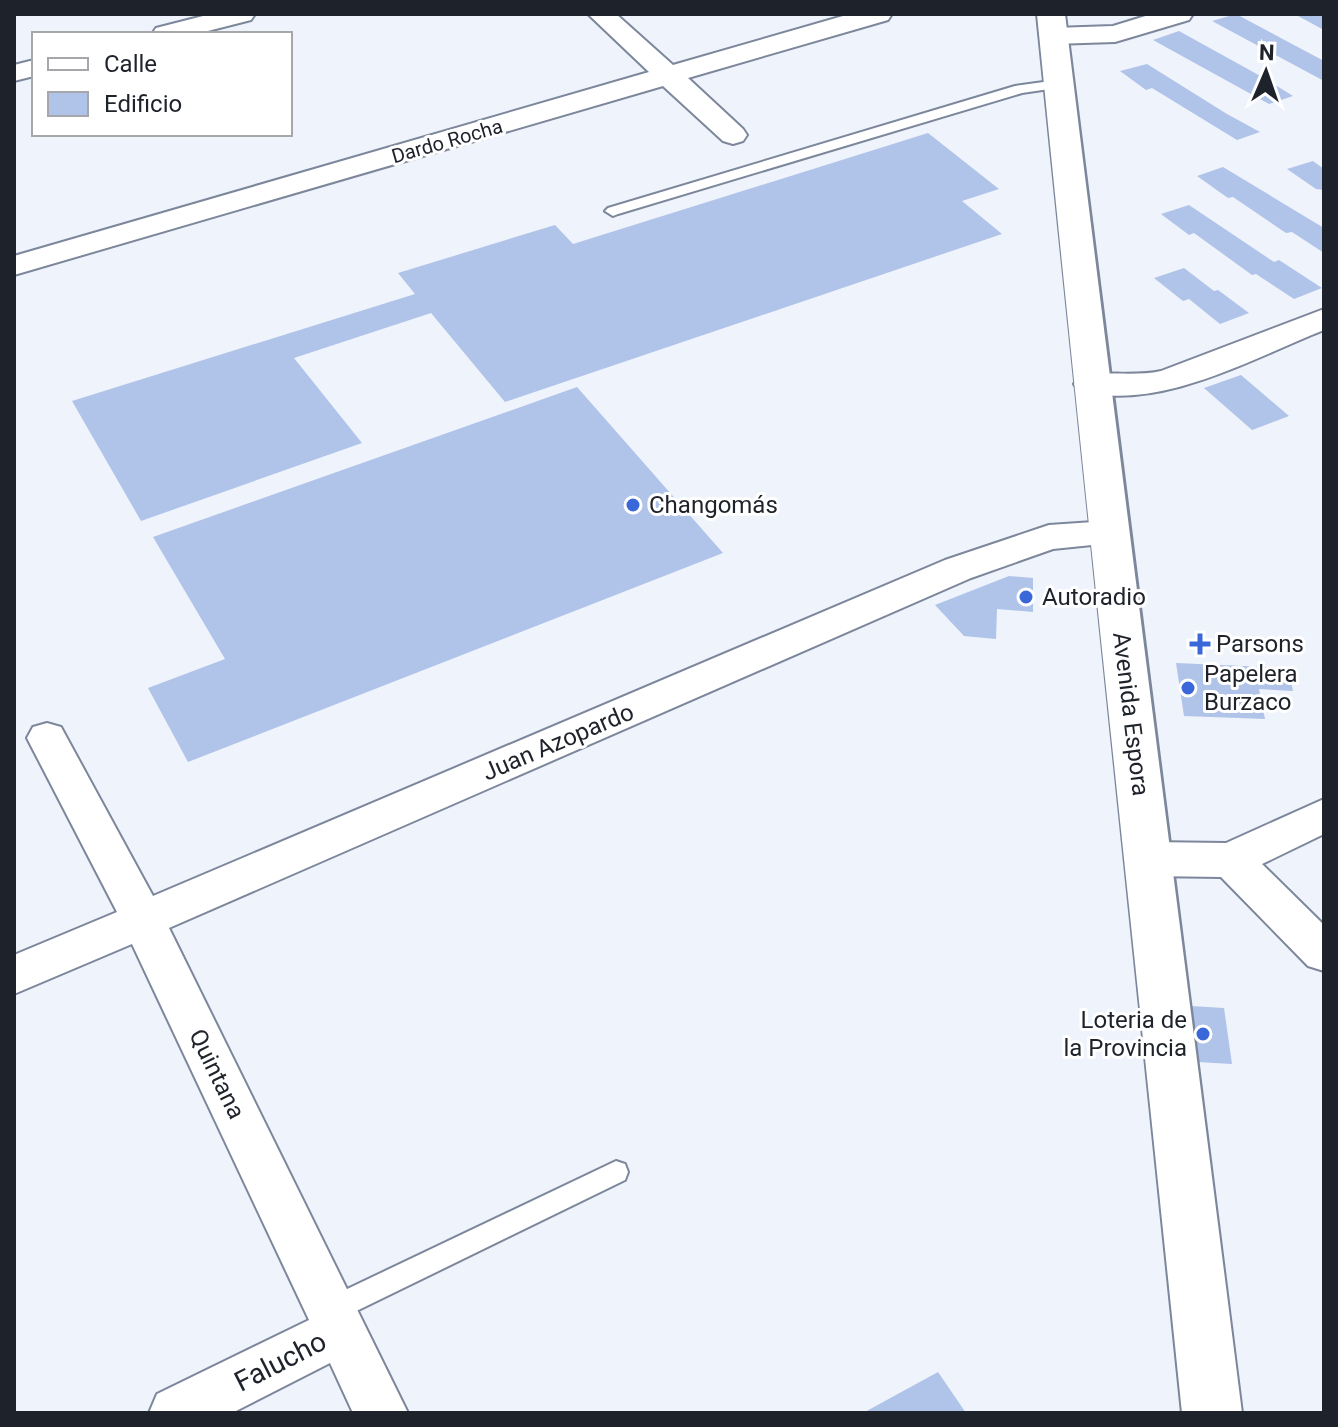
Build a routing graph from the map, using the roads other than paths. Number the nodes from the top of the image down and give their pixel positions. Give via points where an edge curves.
1 (242, 14) edge
2 (601, 14) edge
3 (879, 14) edge
4 (1180, 14) edge
5 (1052, 25) edge
6 (173, 32) edge
7 (670, 76) junction
8 (1058, 84) junction
9 (733, 135) dead end
10 (613, 211) dead end
11 (15, 265) edge
12 (1324, 319) edge
13 (1091, 384) junction
14 (1108, 533) junction
15 (47, 738) dead end
16 (1324, 815) edge
17 (1149, 859) junction
18 (1231, 860) junction
19 (143, 920) junction
20 (1324, 953) edge
21 (14, 975) edge
22 (616, 1172) dead end
23 (336, 1320) junction
24 (176, 1413) edge
25 (381, 1413) edge
26 (1212, 1413) edge

1 - 6 street
2 - 7 street
3 - 7 street, Dardo Rocha
4 - 5 street via 1115,34
5 - 8 main road, Avenida Espora
7 - 9 street
7 - 11 street, Dardo Rocha
8 - 10 lane via 1020,89
8 - 13 main road, Avenida Espora
12 - 13 street via 1171,379 1145,385
13 - 14 main road, Avenida Espora
14 - 17 main road, Avenida Espora
14 - 19 street, Juan Azopardo via 1049,537 958,569
15 - 19 street, Quintana
16 - 18 street
17 - 18 street
17 - 26 main road, Avenida Espora
18 - 20 street
19 - 21 street, Juan Azopardo
19 - 23 street, Quintana
22 - 23 lane
23 - 24 street, Falucho
23 - 25 street, Quintana

